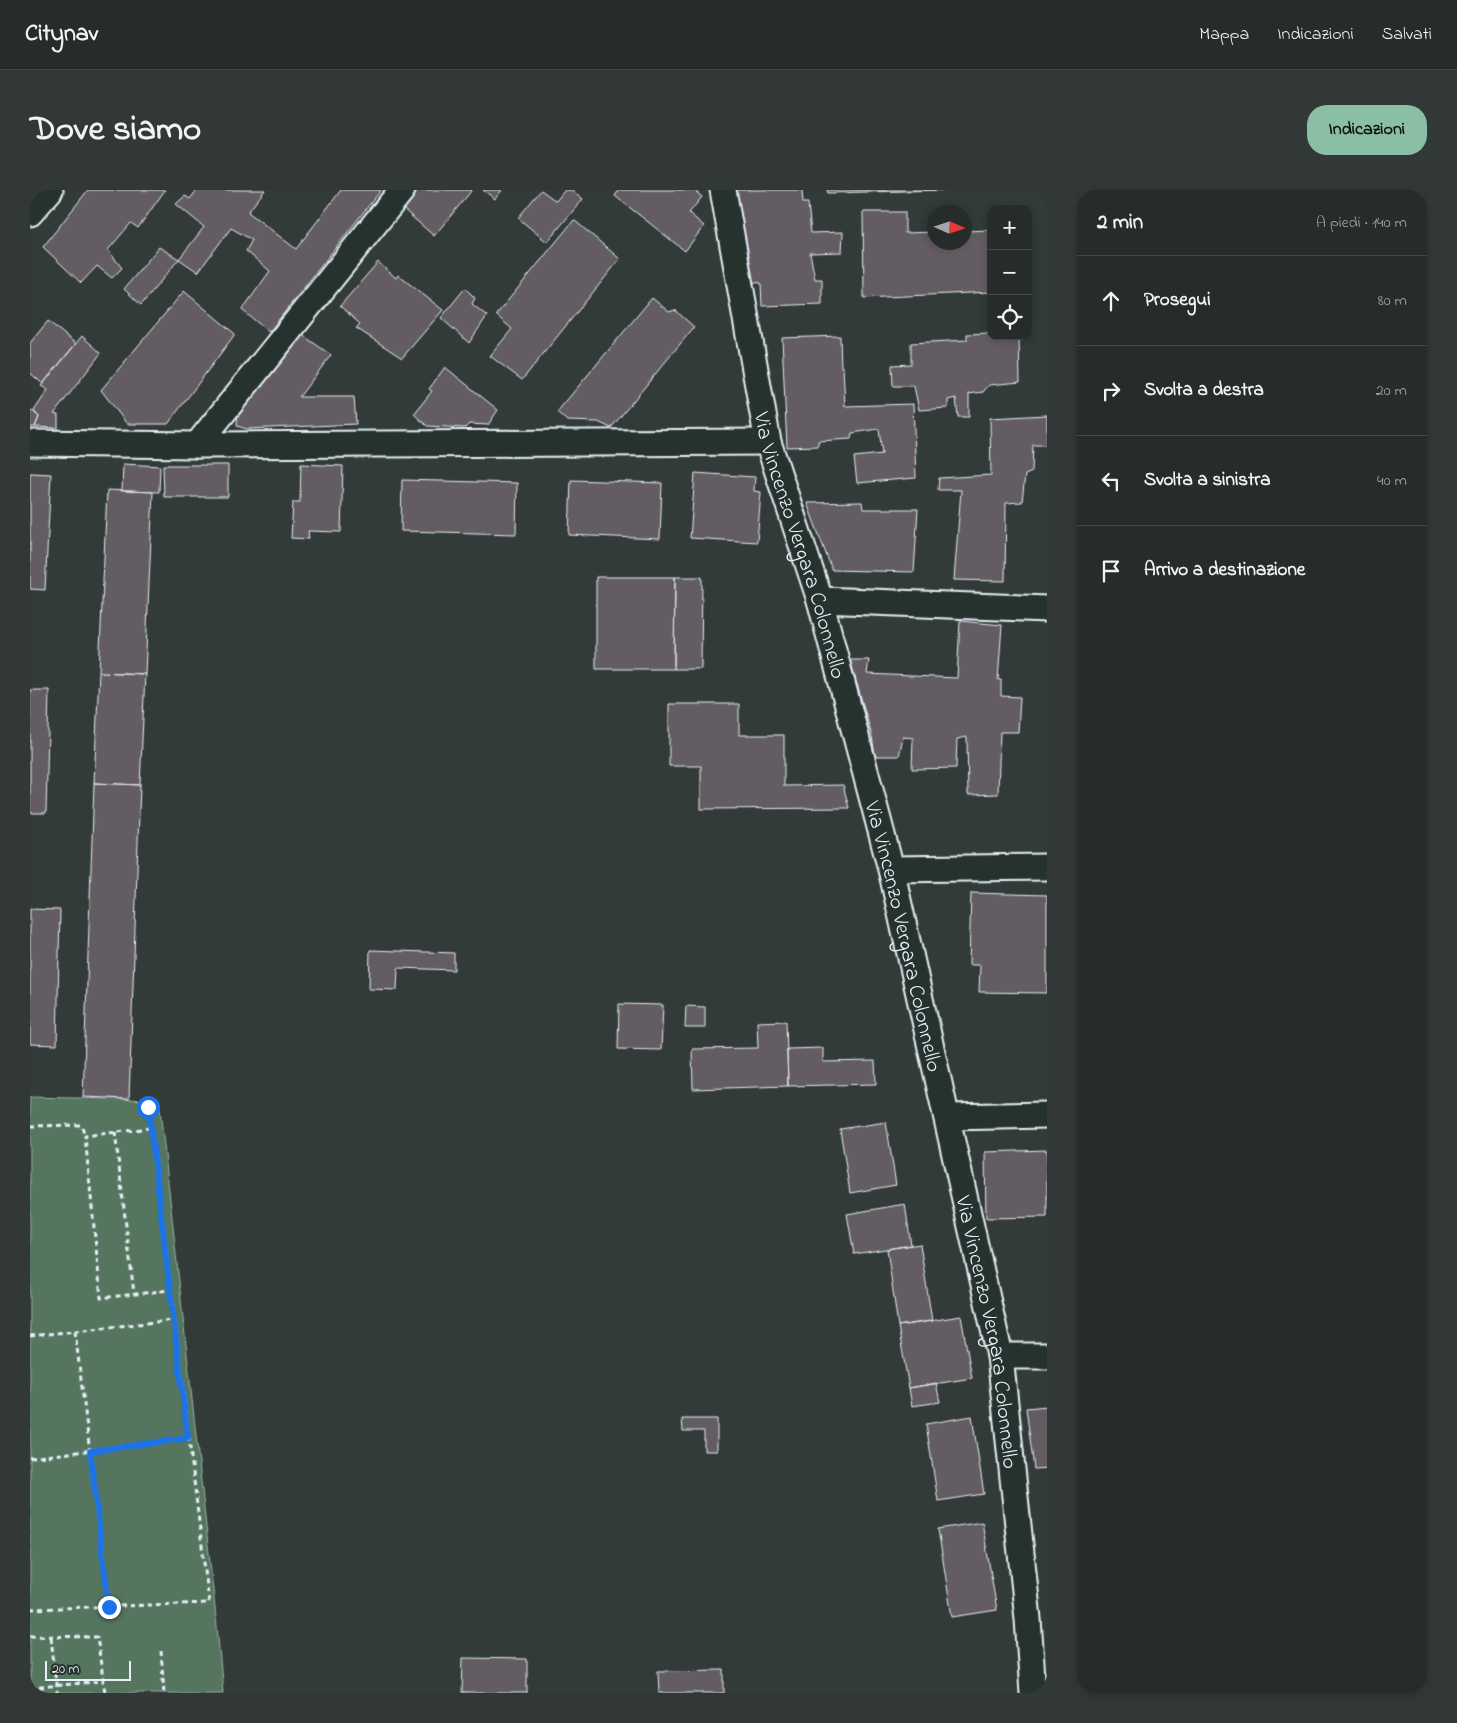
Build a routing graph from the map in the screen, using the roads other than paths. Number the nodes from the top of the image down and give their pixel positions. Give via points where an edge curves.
1 (50, 190) edge
2 (402, 190) edge
3 (723, 190) edge
4 (30, 213) edge
5 (768, 442) junction
6 (30, 443) edge
7 (197, 444) junction
8 (820, 600) junction
9 (1047, 609) edge
10 (1047, 867) edge
11 (891, 869) junction
12 (1047, 1115) edge
13 (947, 1117) junction
14 (1000, 1356) junction
15 (1047, 1356) edge
16 (1037, 1619) edge
17 (1033, 1693) edge

1 - 4 street
2 - 7 street
3 - 5 street, Via Vincenzo Vergara Colonnello
5 - 7 street
5 - 8 street, Via Vincenzo Vergara Colonnello
6 - 7 street
8 - 9 street
8 - 11 street, Via Vincenzo Vergara Colonnello
10 - 11 street
11 - 13 street, Via Vincenzo Vergara Colonnello
12 - 13 street
13 - 14 street, Via Vincenzo Vergara Colonnello
14 - 15 street
14 - 16 street, Via Vincenzo Vergara Colonnello
16 - 17 street, Via Vincenzo Vergara Colonnello

